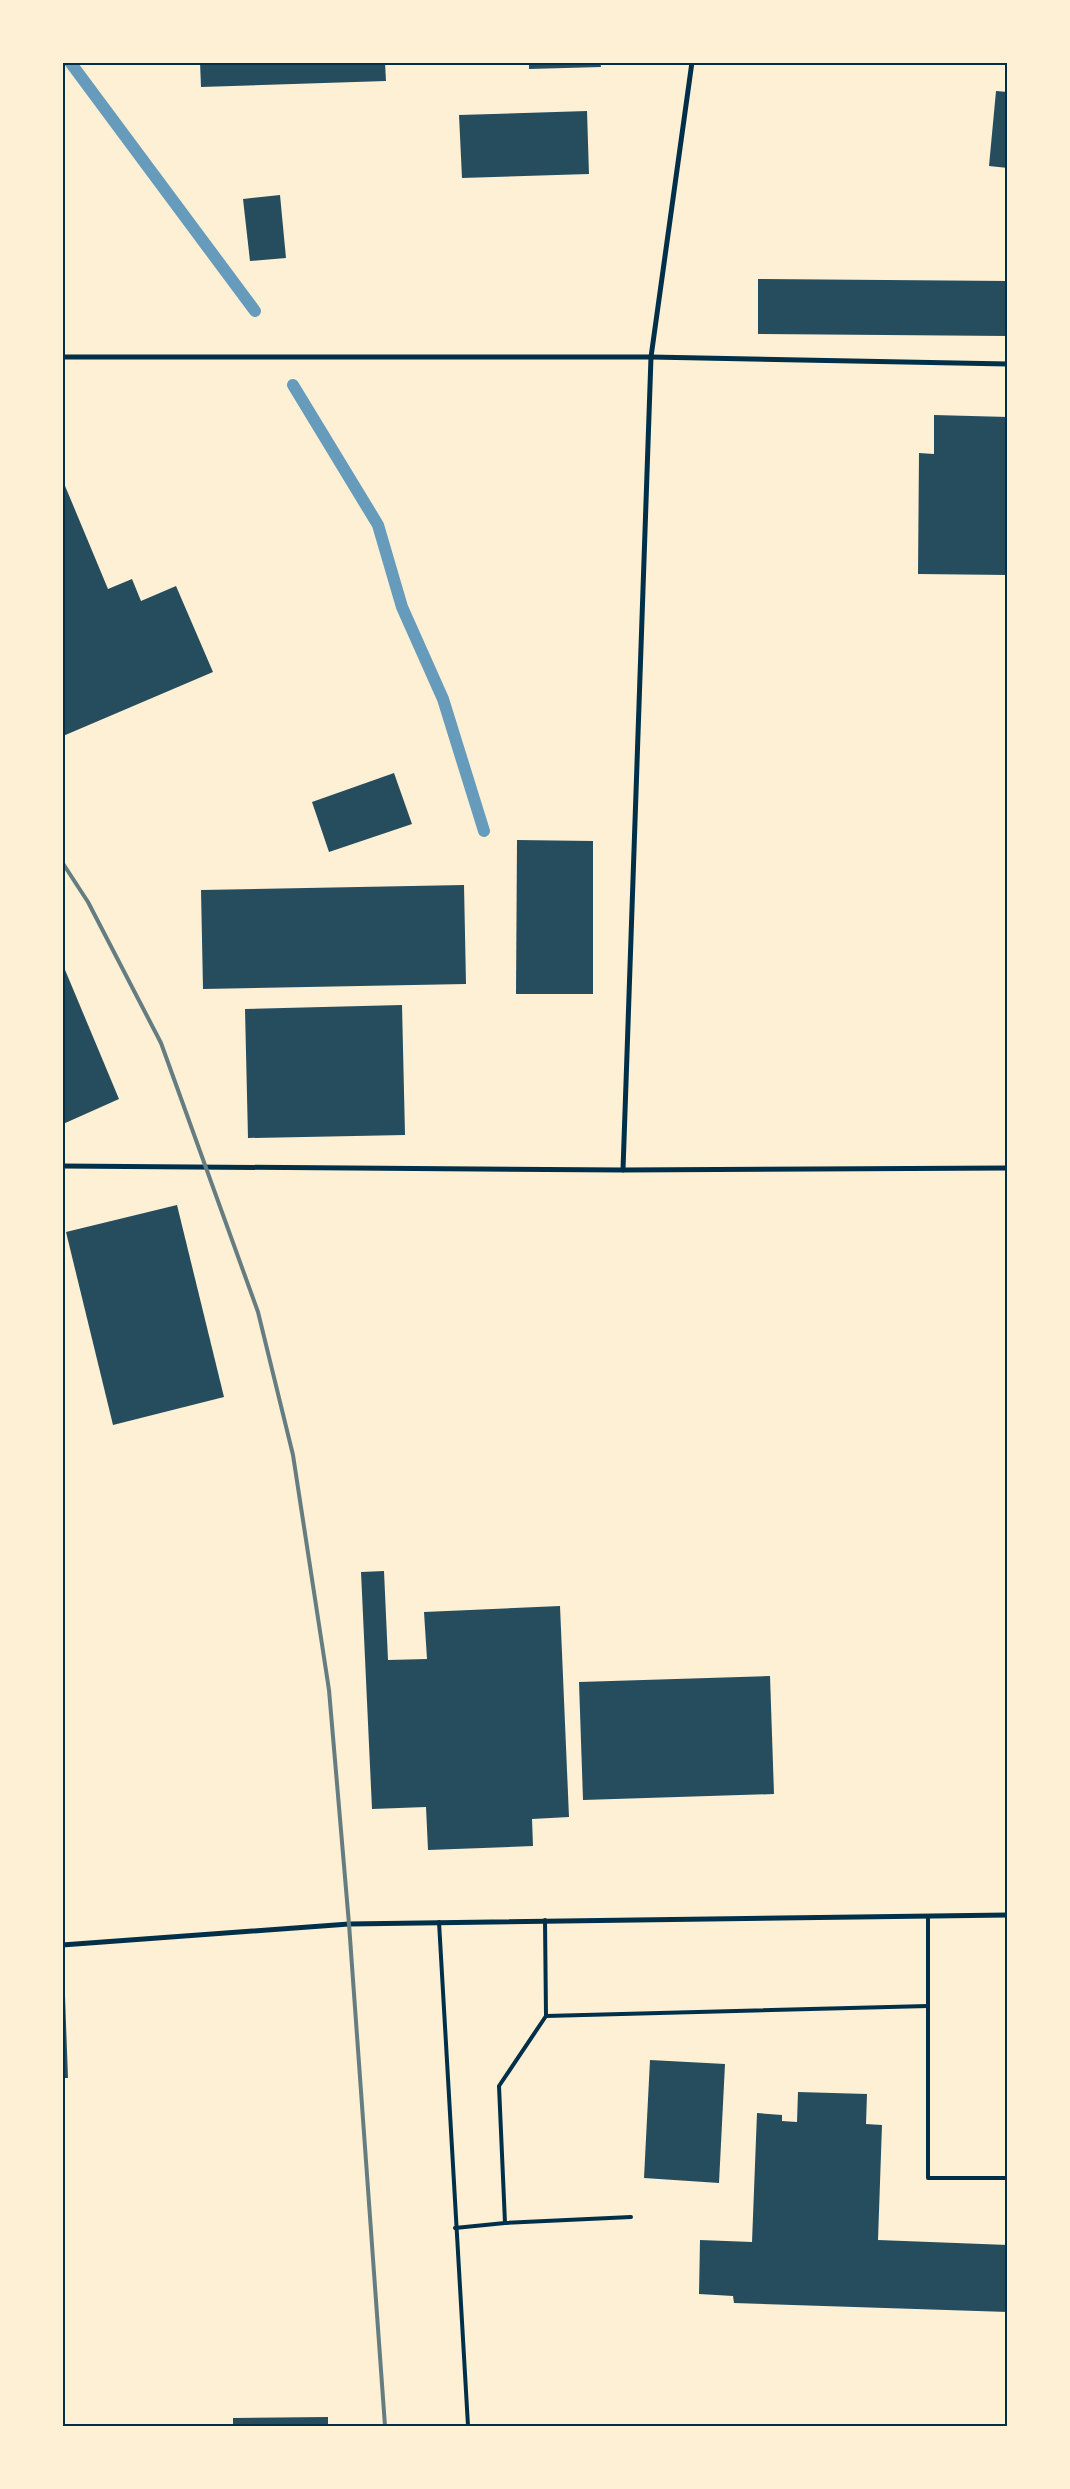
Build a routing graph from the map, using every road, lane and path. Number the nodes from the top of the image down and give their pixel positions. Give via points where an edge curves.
1 (692, 62) edge
2 (62, 357) edge
3 (651, 357) junction
4 (1008, 364) edge
5 (62, 1166) edge
6 (1008, 1168) edge
7 (623, 1170) junction
8 (1008, 1915) edge
9 (928, 1916) junction
10 (544, 1920) junction
11 (439, 1922) junction
12 (62, 1946) edge
13 (928, 2006) junction
14 (546, 2016) junction
15 (1008, 2178) edge
16 (631, 2217) dead end
17 (505, 2224) junction
18 (455, 2228) junction
19 (468, 2426) edge

1 - 3 street
2 - 3 street
3 - 4 street
3 - 7 street
5 - 7 street
6 - 7 street
8 - 9 street
9 - 10 street
9 - 13 lane
10 - 11 street
10 - 14 lane
11 - 12 street via 349,1924
11 - 18 lane
13 - 14 lane
13 - 15 lane via 928,2178
14 - 17 lane via 499,2086
16 - 17 lane
17 - 18 lane
18 - 19 lane

